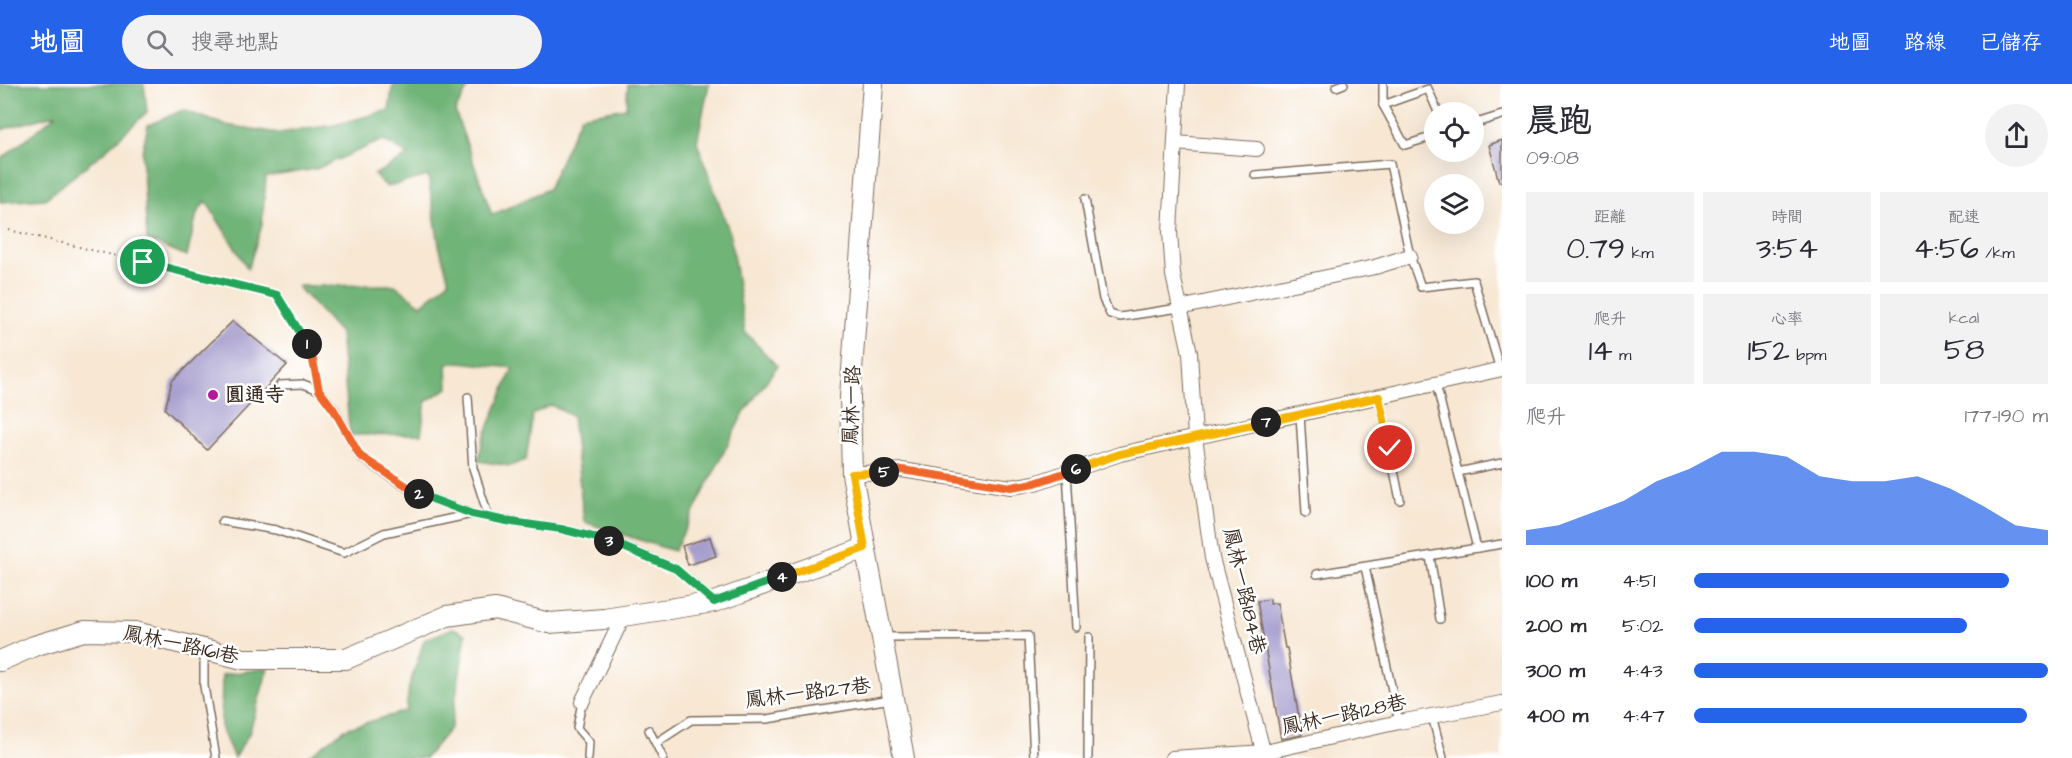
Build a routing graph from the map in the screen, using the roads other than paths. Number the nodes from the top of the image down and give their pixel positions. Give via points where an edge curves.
1 (873, 84) edge
2 (1178, 84) edge
3 (1344, 84) edge
4 (1374, 84) edge
5 (1383, 86) edge
6 (1336, 87) dead end
7 (1434, 102) edge
8 (1383, 105) junction
9 (1502, 115) edge
10 (1484, 121) edge
11 (1424, 139) edge
12 (1175, 143) junction
13 (1257, 149) dead end
14 (1256, 175) dead end
15 (1085, 199) dead end
16 (1410, 256) junction
17 (1179, 308) junction
18 (1501, 369) edge
19 (1436, 384) junction
20 (280, 386) dead end
21 (468, 397) dead end
22 (1379, 397) junction
23 (1300, 414) junction
24 (1196, 437) junction
25 (1502, 463) edge
26 (1067, 472) junction
27 (1458, 472) junction
28 (852, 474) junction
29 (1400, 500) dead end
30 (1306, 513) dead end
31 (472, 514) junction
32 (489, 518) junction
33 (222, 521) dead end
34 (1502, 544) edge
35 (865, 548) junction
36 (1477, 548) junction
37 (1430, 556) junction
38 (1365, 567) junction
39 (1317, 574) dead end
40 (714, 602) junction
41 (624, 615) junction
42 (1440, 619) dead end
43 (1076, 627) dead end
44 (883, 637) junction
45 (1089, 637) dead end
46 (204, 650) junction
47 (0, 661) edge
48 (893, 699) junction
49 (582, 702) joint
50 (1502, 703) edge
51 (1432, 716) junction
52 (1399, 722) junction
53 (649, 730) dead end
54 (656, 743) junction
55 (1265, 755) edge
56 (216, 758) edge
57 (588, 758) edge
58 (663, 758) edge
59 (904, 758) edge
60 (1034, 758) edge
61 (1088, 758) edge
62 (1172, 758) edge
63 (1443, 758) edge

1 - 28 street, 鳳林一路 via 850,397
2 - 12 street, 鳳林一路184巷
3 - 6 lane
4 - 5 lane
5 - 8 lane
7 - 8 lane via 1428,89
8 - 11 lane via 1405,145
9 - 10 lane
12 - 13 street
12 - 17 street, 鳳林一路184巷 via 1170,232
14 - 16 lane via 1390,164
15 - 17 lane via 1103,299 1110,314 1120,317
16 - 17 street via 1375,267
16 - 18 lane via 1421,287 1474,281
17 - 24 street, 鳳林一路184巷 via 1190,353
18 - 19 street
19 - 22 street
19 - 27 lane
20 - 31 lane via 303,384 319,390 360,456 414,492
21 - 32 lane via 473,468
22 - 23 street
22 - 29 lane
23 - 24 street
23 - 30 lane
24 - 26 street via 1120,454
24 - 55 street, 鳳林一路184巷 via 1212,558
25 - 27 lane
26 - 28 street via 1011,487 902,470
26 - 43 lane
27 - 36 lane
28 - 35 street, 鳳林一路
31 - 32 lane
31 - 33 lane via 384,533 344,553 276,530
32 - 40 lane via 614,542 676,569
34 - 36 lane
35 - 40 street, 鳳林一路161巷
35 - 44 street, 鳳林一路
36 - 37 lane
37 - 38 lane
37 - 42 lane
38 - 39 lane
38 - 52 lane
40 - 41 street, 鳳林一路161巷
41 - 46 street, 鳳林一路161巷 via 549,623 495,609 447,616 346,659 243,659
41 - 49 street
44 - 48 street, 鳳林一路
44 - 60 lane via 1028,636
45 - 61 lane
46 - 47 street, 鳳林一路161巷 via 135,632 84,631
46 - 56 lane via 204,686
48 - 54 lane, 鳳林一路127巷 via 767,719 691,720
48 - 59 street, 鳳林一路
49 - 57 lane via 577,728 589,742
50 - 51 street, 鳳林一路128巷
51 - 52 street, 鳳林一路128巷
51 - 63 lane, 鳳林一路128巷
52 - 55 street, 鳳林一路128巷
53 - 54 lane
54 - 58 lane
55 - 62 street, 鳳林一路128巷

